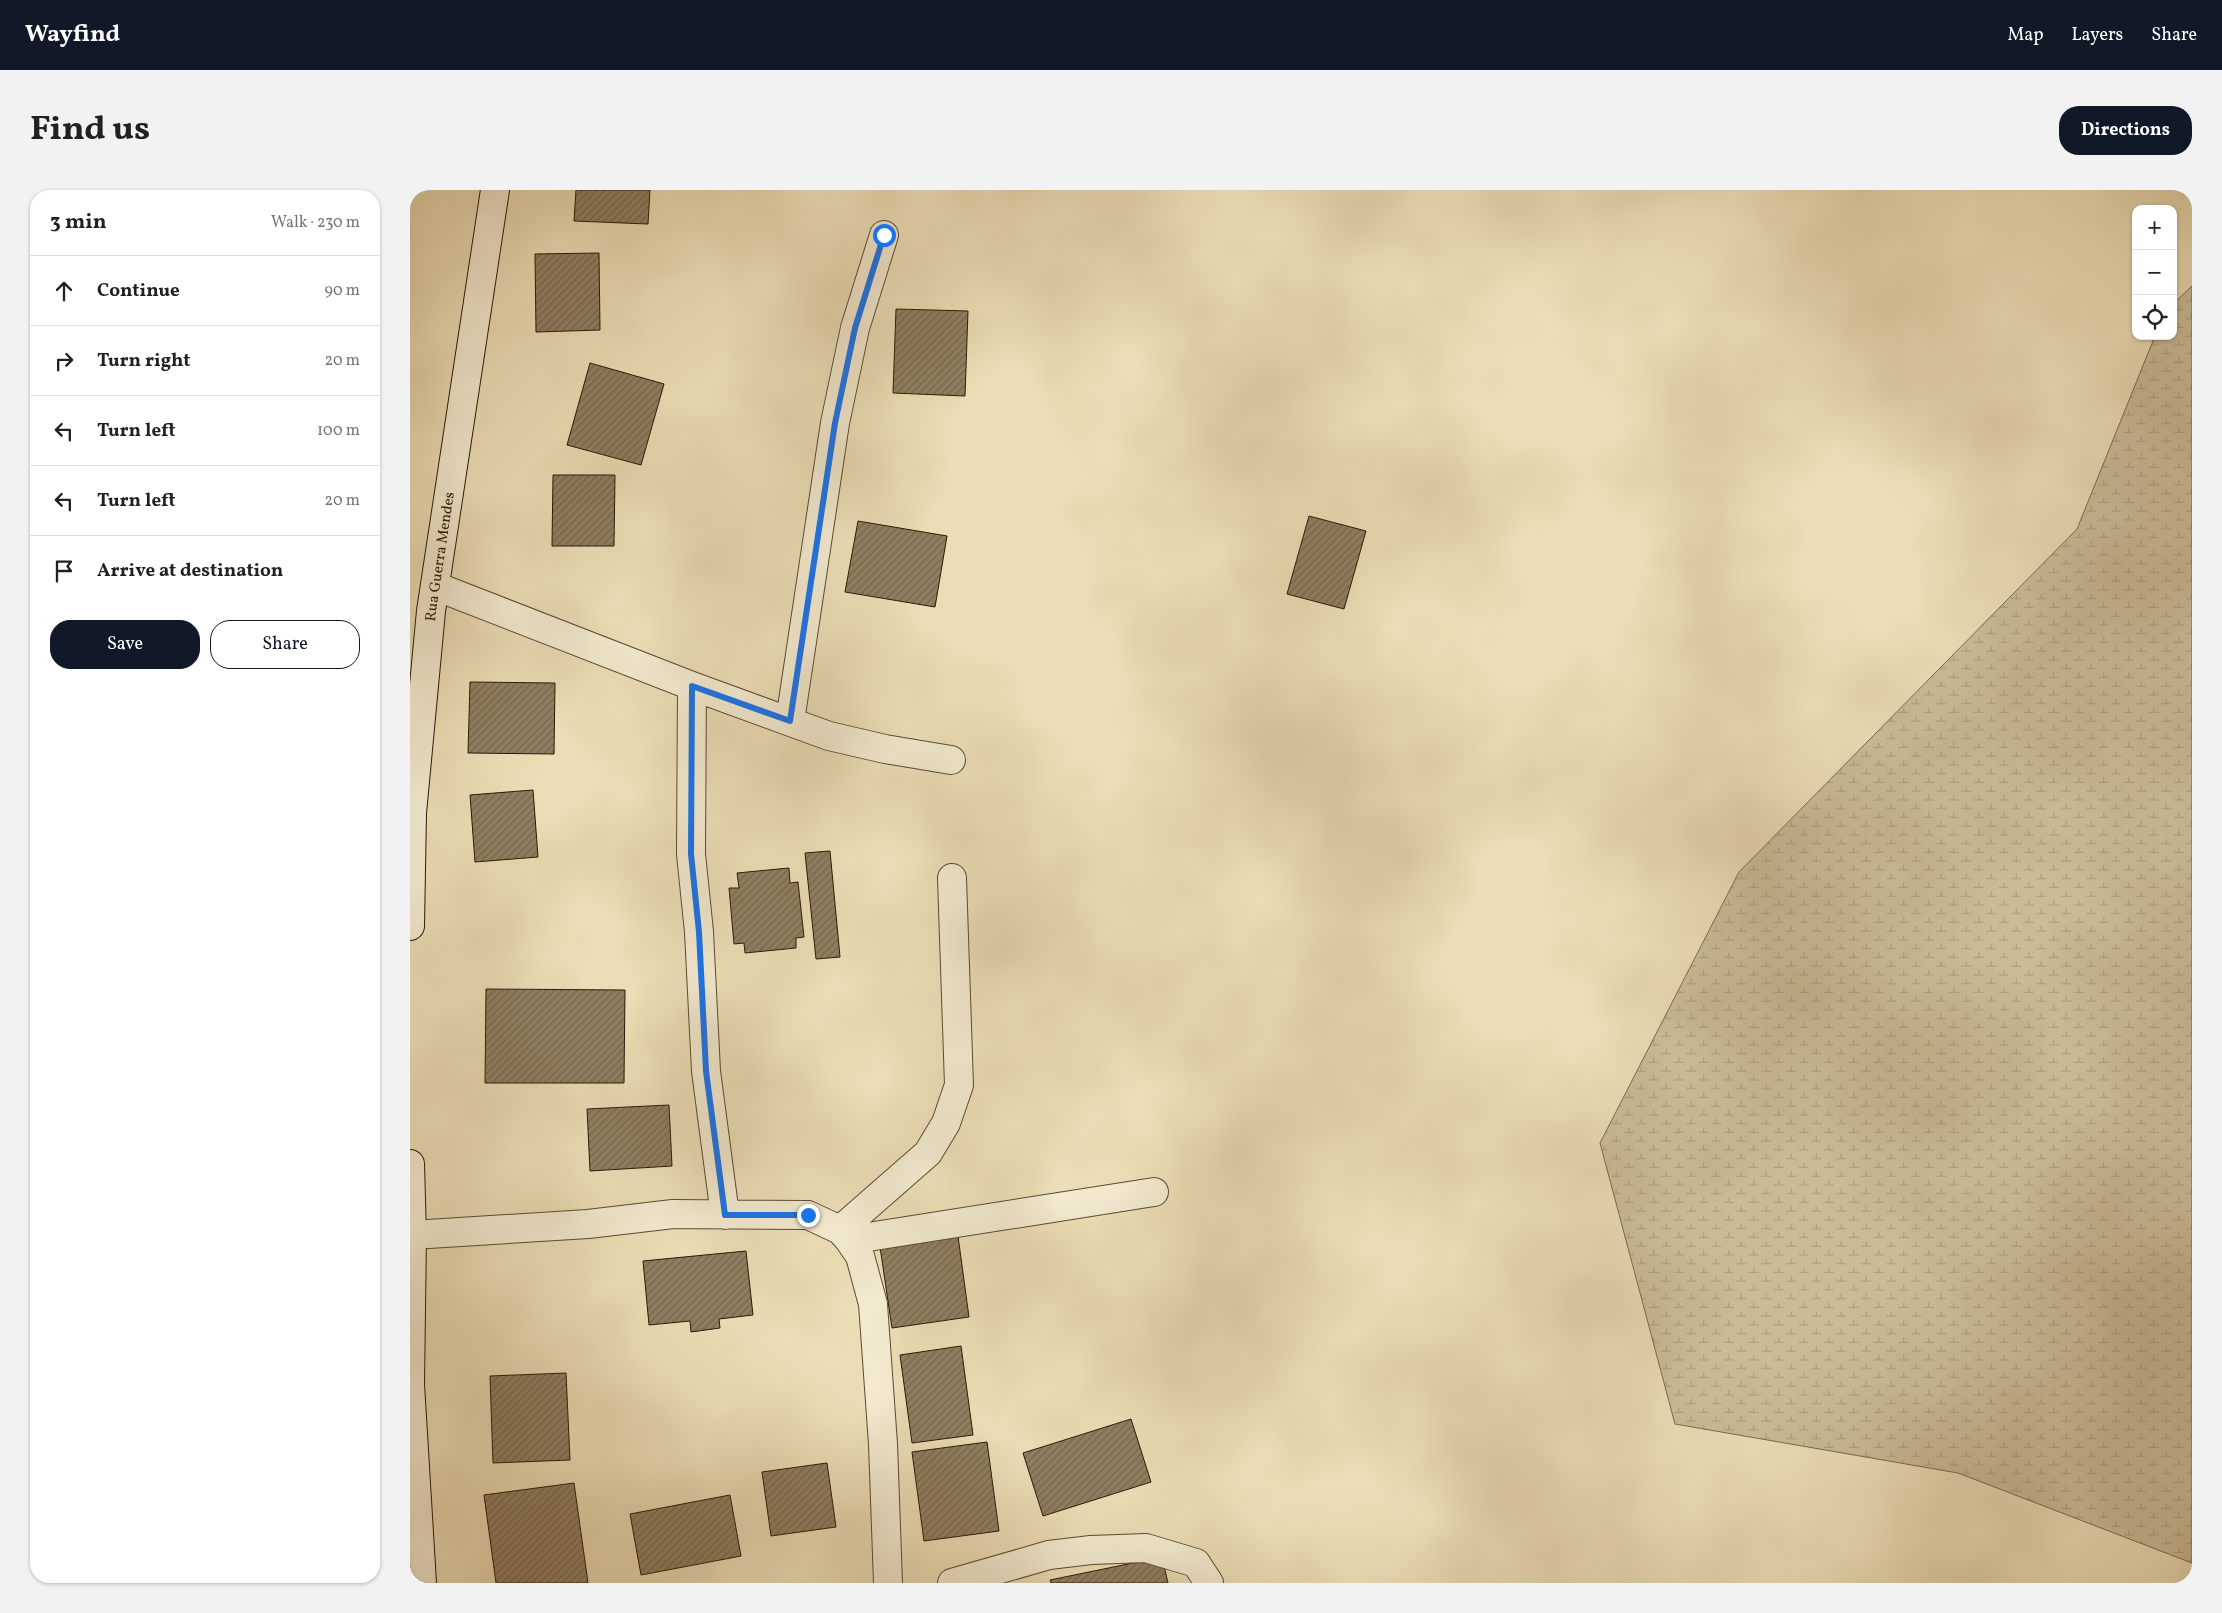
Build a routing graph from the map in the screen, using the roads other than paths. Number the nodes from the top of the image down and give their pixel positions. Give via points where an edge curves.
1 (496, 190) edge
2 (884, 235) dead end
3 (435, 586) junction
4 (692, 686) junction
5 (790, 721) junction
6 (951, 760) dead end
7 (952, 878) dead end
8 (410, 926) edge
9 (410, 1164) edge
10 (1154, 1192) dead end
11 (725, 1215) junction
12 (412, 1235) junction
13 (844, 1235) junction
14 (410, 1384) edge
15 (422, 1583) edge
16 (888, 1583) edge
17 (952, 1583) edge
18 (1208, 1583) edge

1 - 3 street, Rua Guerra Mendes
2 - 5 street via 855,328 835,423
3 - 4 street
3 - 8 street, Rua Guerra Mendes via 412,813
4 - 5 street
4 - 11 street via 691,854 699,932 706,1071
5 - 6 street via 829,736
7 - 13 street via 959,1085 946,1123 928,1153
9 - 12 street
10 - 13 street
11 - 12 street via 673,1214 588,1224
11 - 13 street via 808,1215
12 - 14 street
13 - 16 street via 860,1256 873,1304
14 - 15 street
17 - 18 street via 1050,1555 1146,1548 1196,1563

